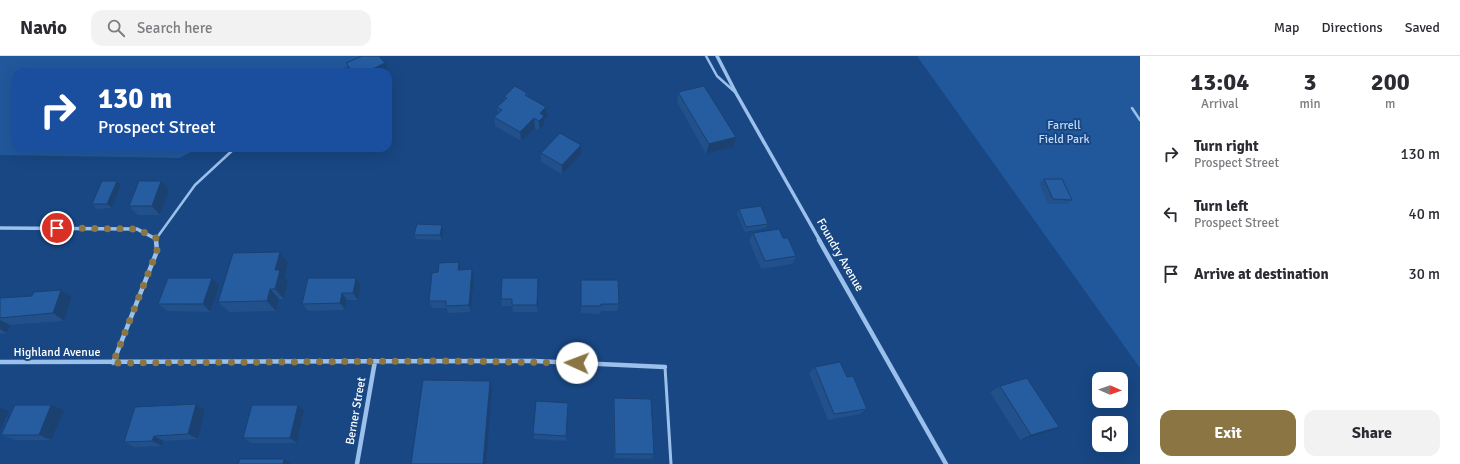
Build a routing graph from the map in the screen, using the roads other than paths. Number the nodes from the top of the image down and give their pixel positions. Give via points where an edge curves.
1 (706, 56) edge
2 (717, 56) edge
3 (736, 94) junction
4 (1132, 108) dead end
5 (1140, 120) edge
6 (231, 152) edge
7 (0, 228) edge
8 (156, 238) junction
9 (375, 361) junction
10 (0, 362) edge
11 (113, 363) junction
12 (665, 367) joint
13 (357, 464) edge
14 (671, 464) edge
15 (946, 464) edge

1 - 3 lane via 717,76
2 - 3 street, Foundry Avenue
3 - 15 street, Foundry Avenue
4 - 5 lane
6 - 8 lane via 195,185
7 - 8 street via 137,229
8 - 11 street via 157,251
9 - 11 street, Highland Avenue
9 - 12 street, Highland Avenue via 534,361
9 - 13 street, Berner Street
10 - 11 street, Highland Avenue
12 - 14 lane

